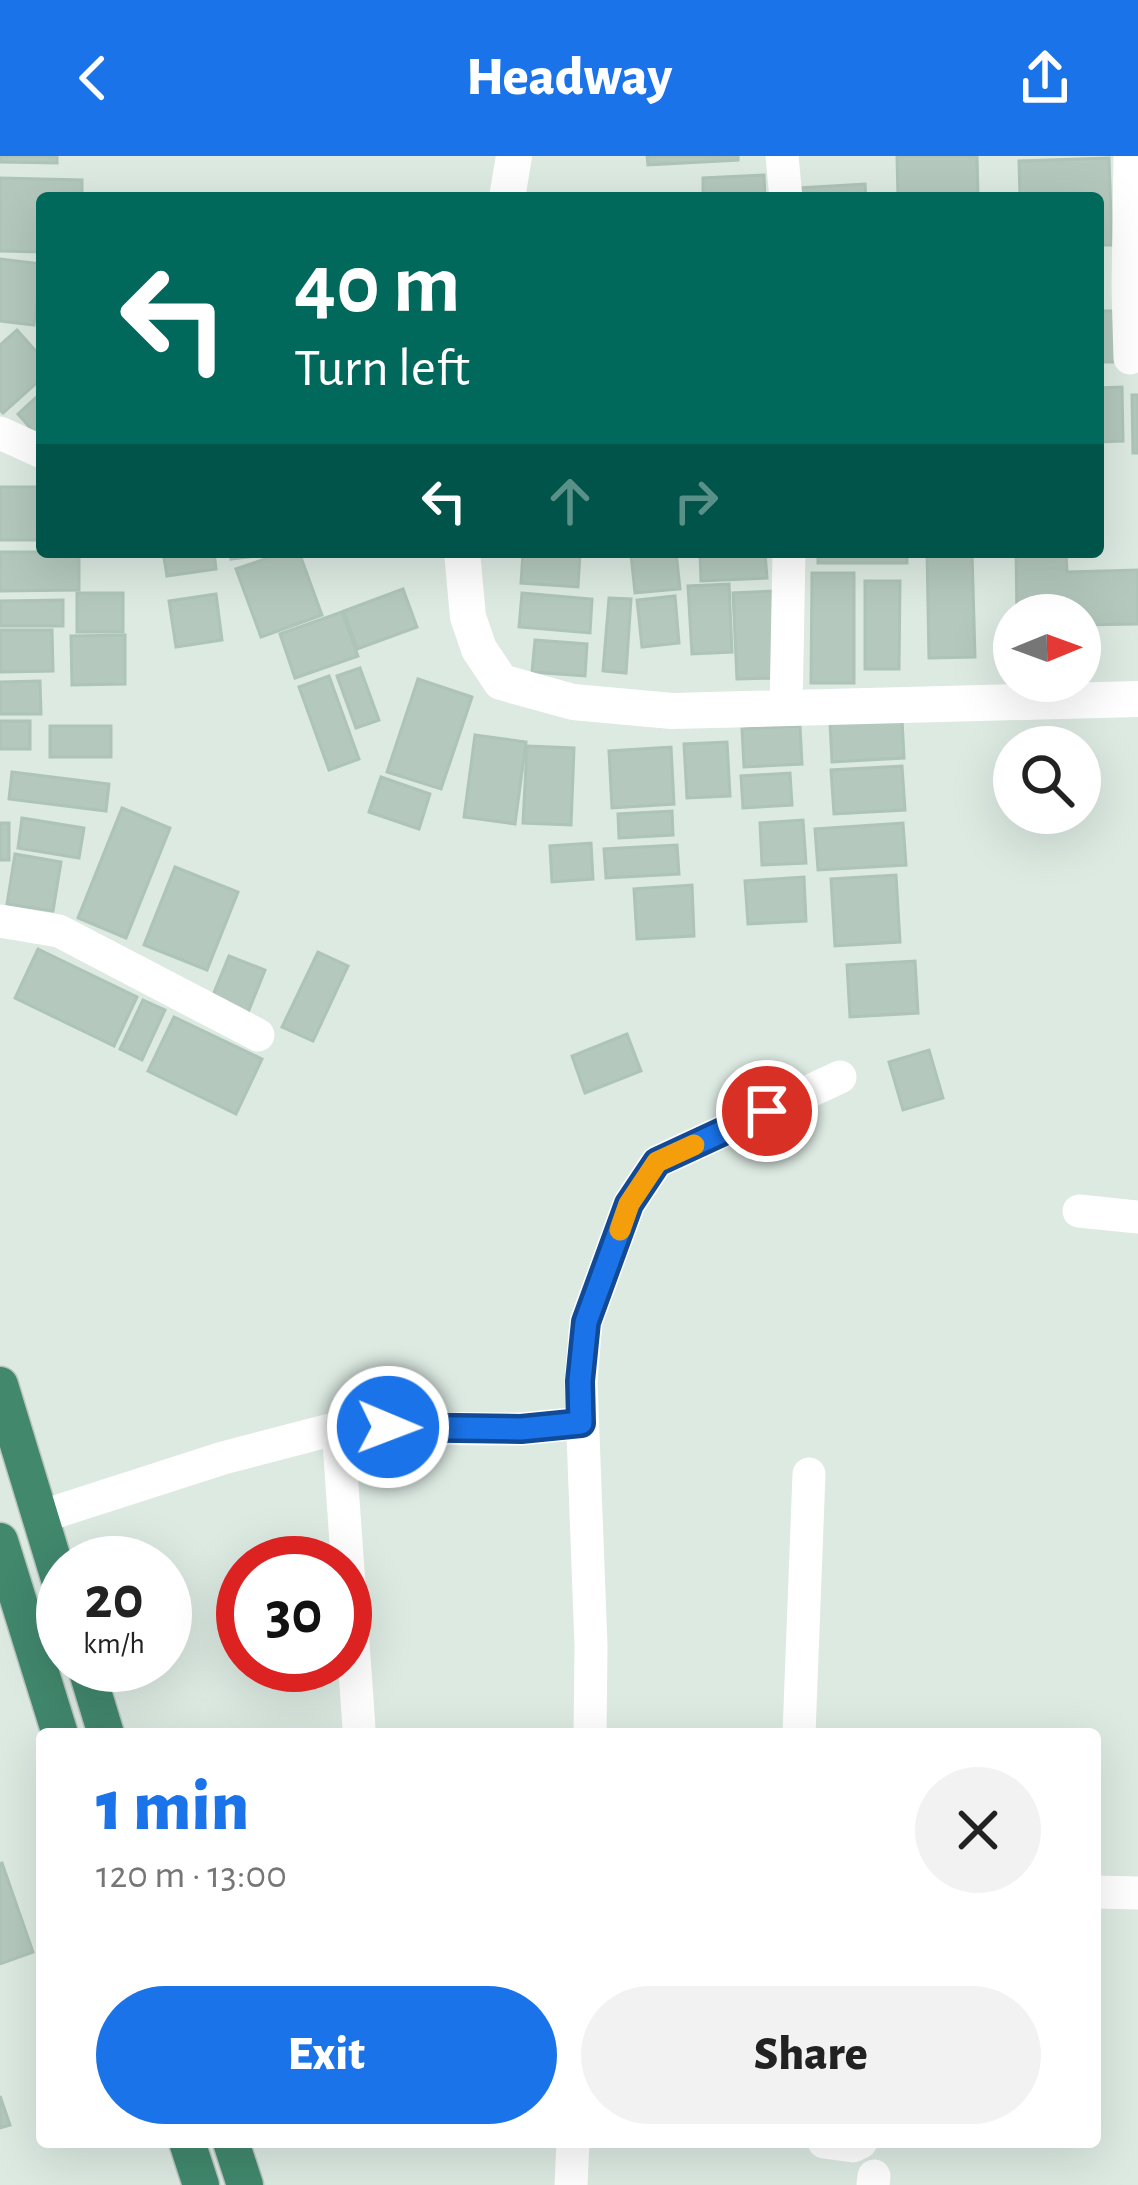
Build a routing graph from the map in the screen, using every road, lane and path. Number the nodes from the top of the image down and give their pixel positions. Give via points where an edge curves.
1 (514, 156) edge
2 (782, 156) edge
3 (1130, 156) edge
4 (508, 192) edge
5 (785, 192) edge
6 (1113, 291) edge
7 (1130, 358) dead end
8 (0, 433) edge
9 (36, 449) edge
10 (463, 558) edge
11 (789, 558) edge
12 (1138, 699) edge
13 (785, 708) junction
14 (0, 922) edge
15 (258, 1035) dead end
16 (840, 1077) dead end
17 (1078, 1211) dead end
18 (1138, 1217) edge
19 (0, 1385) edge
20 (581, 1423) junction
21 (338, 1428) junction
22 (808, 1474) dead end
23 (40, 1517) junction
24 (46, 1536) edge
25 (0, 1541) edge
26 (93, 1692) edge
27 (58, 1728) edge
28 (104, 1728) edge
29 (358, 1728) dead end
30 (590, 1728) edge
31 (800, 1728) edge
32 (1101, 1892) edge
33 (1138, 1893) edge
34 (189, 2148) edge
35 (233, 2148) edge
36 (573, 2148) edge
37 (201, 2185) edge
38 (244, 2185) edge
39 (571, 2185) edge

1 - 4 street
2 - 5 street
3 - 6 street
6 - 7 street
8 - 9 street
10 - 13 street via 468,617 501,682 573,702 672,711
11 - 13 street
12 - 13 street
14 - 15 street via 59,931
16 - 20 street via 657,1162 629,1204 586,1322
17 - 18 street
19 - 23 highway
20 - 21 street
20 - 30 street
21 - 23 street
21 - 29 street
22 - 31 street
23 - 24 highway
25 - 27 highway
26 - 28 highway
32 - 33 street
34 - 37 highway
35 - 38 highway
36 - 39 street

